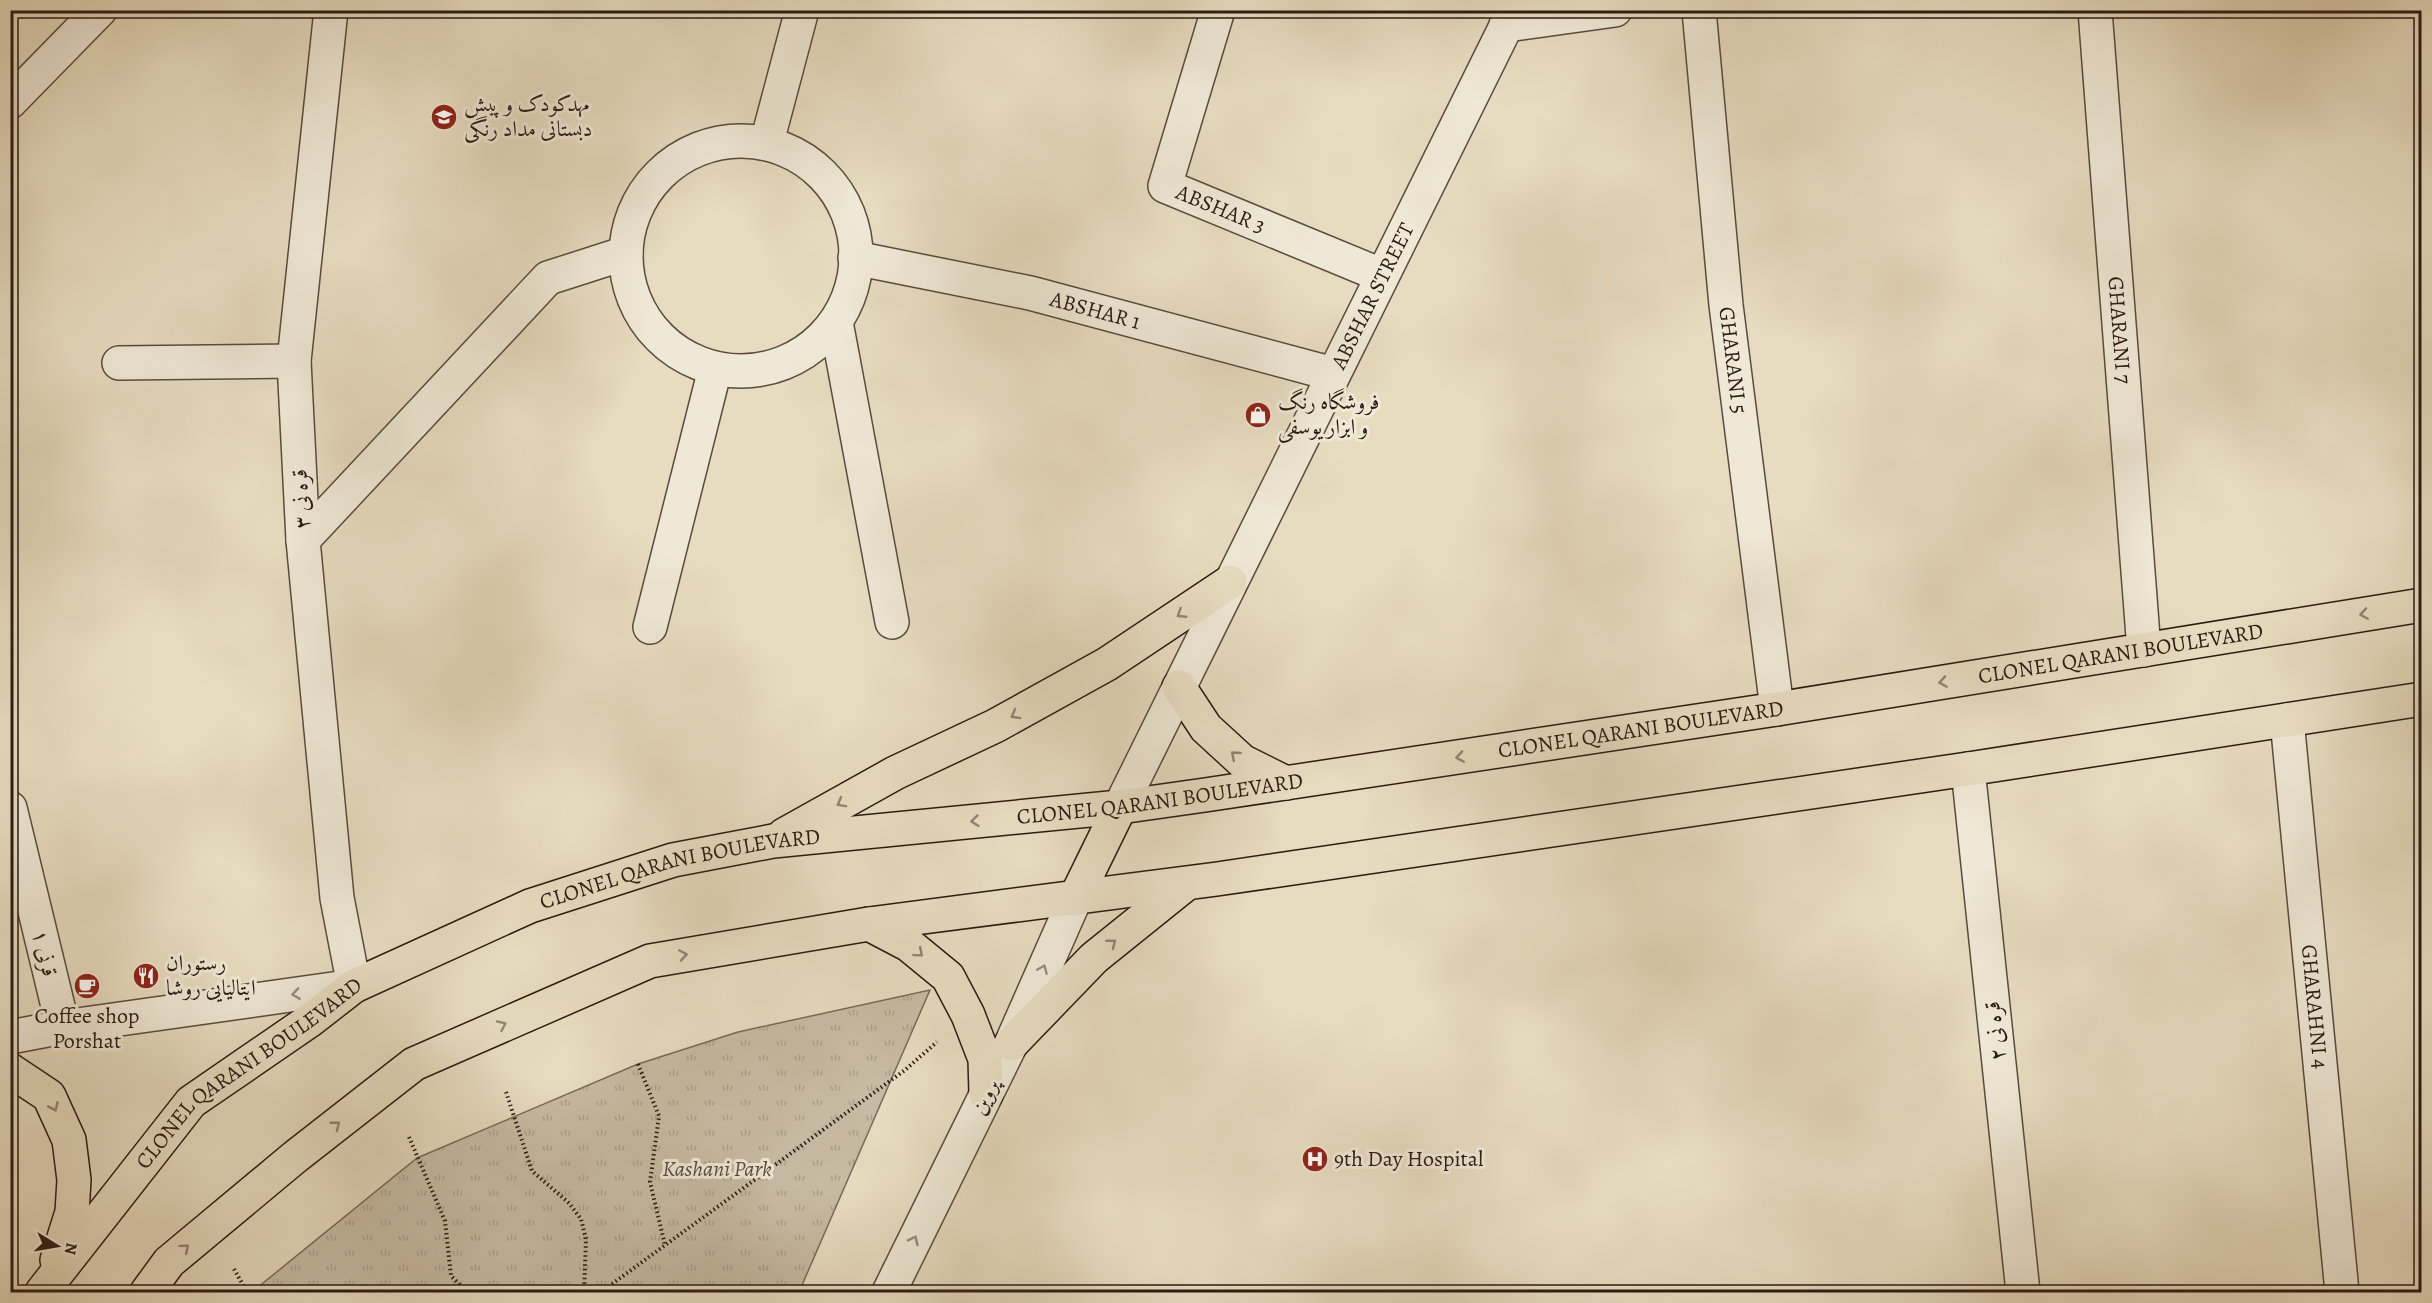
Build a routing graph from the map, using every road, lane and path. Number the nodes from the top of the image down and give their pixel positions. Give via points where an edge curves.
1 (100, 10) edge
2 (331, 10) edge
3 (802, 10) edge
4 (1218, 10) edge
5 (1615, 10) edge
6 (1699, 10) edge
7 (2095, 10) edge
8 (1510, 18) edge
9 (10, 102) edge
10 (767, 142) junction
11 (626, 254) junction
12 (855, 258) junction
13 (1382, 275) junction
14 (836, 322) junction
15 (294, 361) junction
16 (119, 363) dead end
17 (715, 369) junction
18 (1333, 374) junction
19 (303, 540) junction
20 (1230, 582) junction
21 (2421, 605) edge
22 (892, 622) dead end
23 (650, 627) dead end
24 (2144, 650) junction
25 (1179, 687) junction
26 (2421, 699) edge
27 (1777, 709) junction
28 (2287, 720) junction
29 (1968, 769) junction
30 (1286, 783) junction
31 (1120, 807) junction
32 (10, 808) edge
33 (772, 841) junction
34 (1186, 884) junction
35 (1075, 899) junction
36 (869, 924) junction
37 (354, 986) junction
38 (968, 1015) junction
39 (63, 1027) junction
40 (10, 1037) edge
41 (1011, 1044) junction
42 (638, 1064) dead end
43 (10, 1070) edge
44 (506, 1092) dead end
45 (986, 1094) junction
46 (410, 1137) dead end
47 (665, 1245) junction
48 (234, 1269) dead end
49 (611, 1285) junction
50 (47, 1286) edge
51 (147, 1293) edge
52 (247, 1293) edge
53 (467, 1293) edge
54 (584, 1293) edge
55 (601, 1293) edge
56 (612, 1293) edge
57 (889, 1293) edge
58 (2023, 1293) edge
59 (2342, 1293) edge

1 - 9 street
2 - 15 street, قره نی ۳
3 - 10 street
4 - 13 street, ABSHAR 3 via 1165,186
5 - 8 street
6 - 27 street, GHARANI 5 via 1726,305
7 - 24 street, GHARANI 7
8 - 13 street, ABSHAR STREET
10 - 11 street via 720,141 678,158 646,189 627,231
10 - 12 street via 808,160 839,194 856,236
11 - 17 street via 626,276 642,318 674,351
11 - 19 street via 548,279
12 - 14 street via 855,281
12 - 18 street, ABSHAR 1 via 1030,293
13 - 18 street, ABSHAR STREET
14 - 17 street via 803,354 761,371
14 - 22 street
15 - 16 street
15 - 19 street, قره نی ۳
17 - 23 street
18 - 20 street, ABSHAR STREET
19 - 37 street, قره نی ۳ via 337,898
20 - 25 street, ABSHAR STREET
20 -> 33 main road via 1107,664
21 -> 24 main road, CLONEL QARANI BOULEVARD
24 -> 27 main road, CLONEL QARANI BOULEVARD
30 -> 25 main road via 1242,761 1206,728
25 - 31 street, ABSHAR STREET
26 - 28 main road
27 -> 30 main road, CLONEL QARANI BOULEVARD
28 - 29 main road
28 - 59 street, GHARAHNI 4
29 - 34 main road
29 - 58 street, قره نی ۲
30 - 31 main road, CLONEL QARANI BOULEVARD
31 -> 33 main road, CLONEL QARANI BOULEVARD
31 - 35 main road
32 - 39 street, قرنی ۱
33 - 37 main road, CLONEL QARANI BOULEVARD via 673,860 530,906
34 - 35 main road
41 -> 34 main road via 1094,958
35 - 36 main road
41 -> 35 street, پروین
36 -> 38 main road via 909,945 948,977
51 -> 36 main road via 169,1262 414,1064 650,961
37 -> 39 street
37 - 50 main road, CLONEL QARANI BOULEVARD via 191,1102
38 - 45 main road via 985,1059
38 - 47 path via 905,1070
39 - 40 street
41 - 45 street, پروین
42 - 47 path via 659,1116 650,1182
43 -> 50 main road via 49,1096 69,1140 74,1179 72,1212
44 - 54 path via 531,1171 569,1203 581,1219 586,1239
57 -> 45 street, پروین
46 - 53 path via 445,1221 451,1276
47 - 49 path
48 - 52 path
49 - 55 path
49 - 56 path

